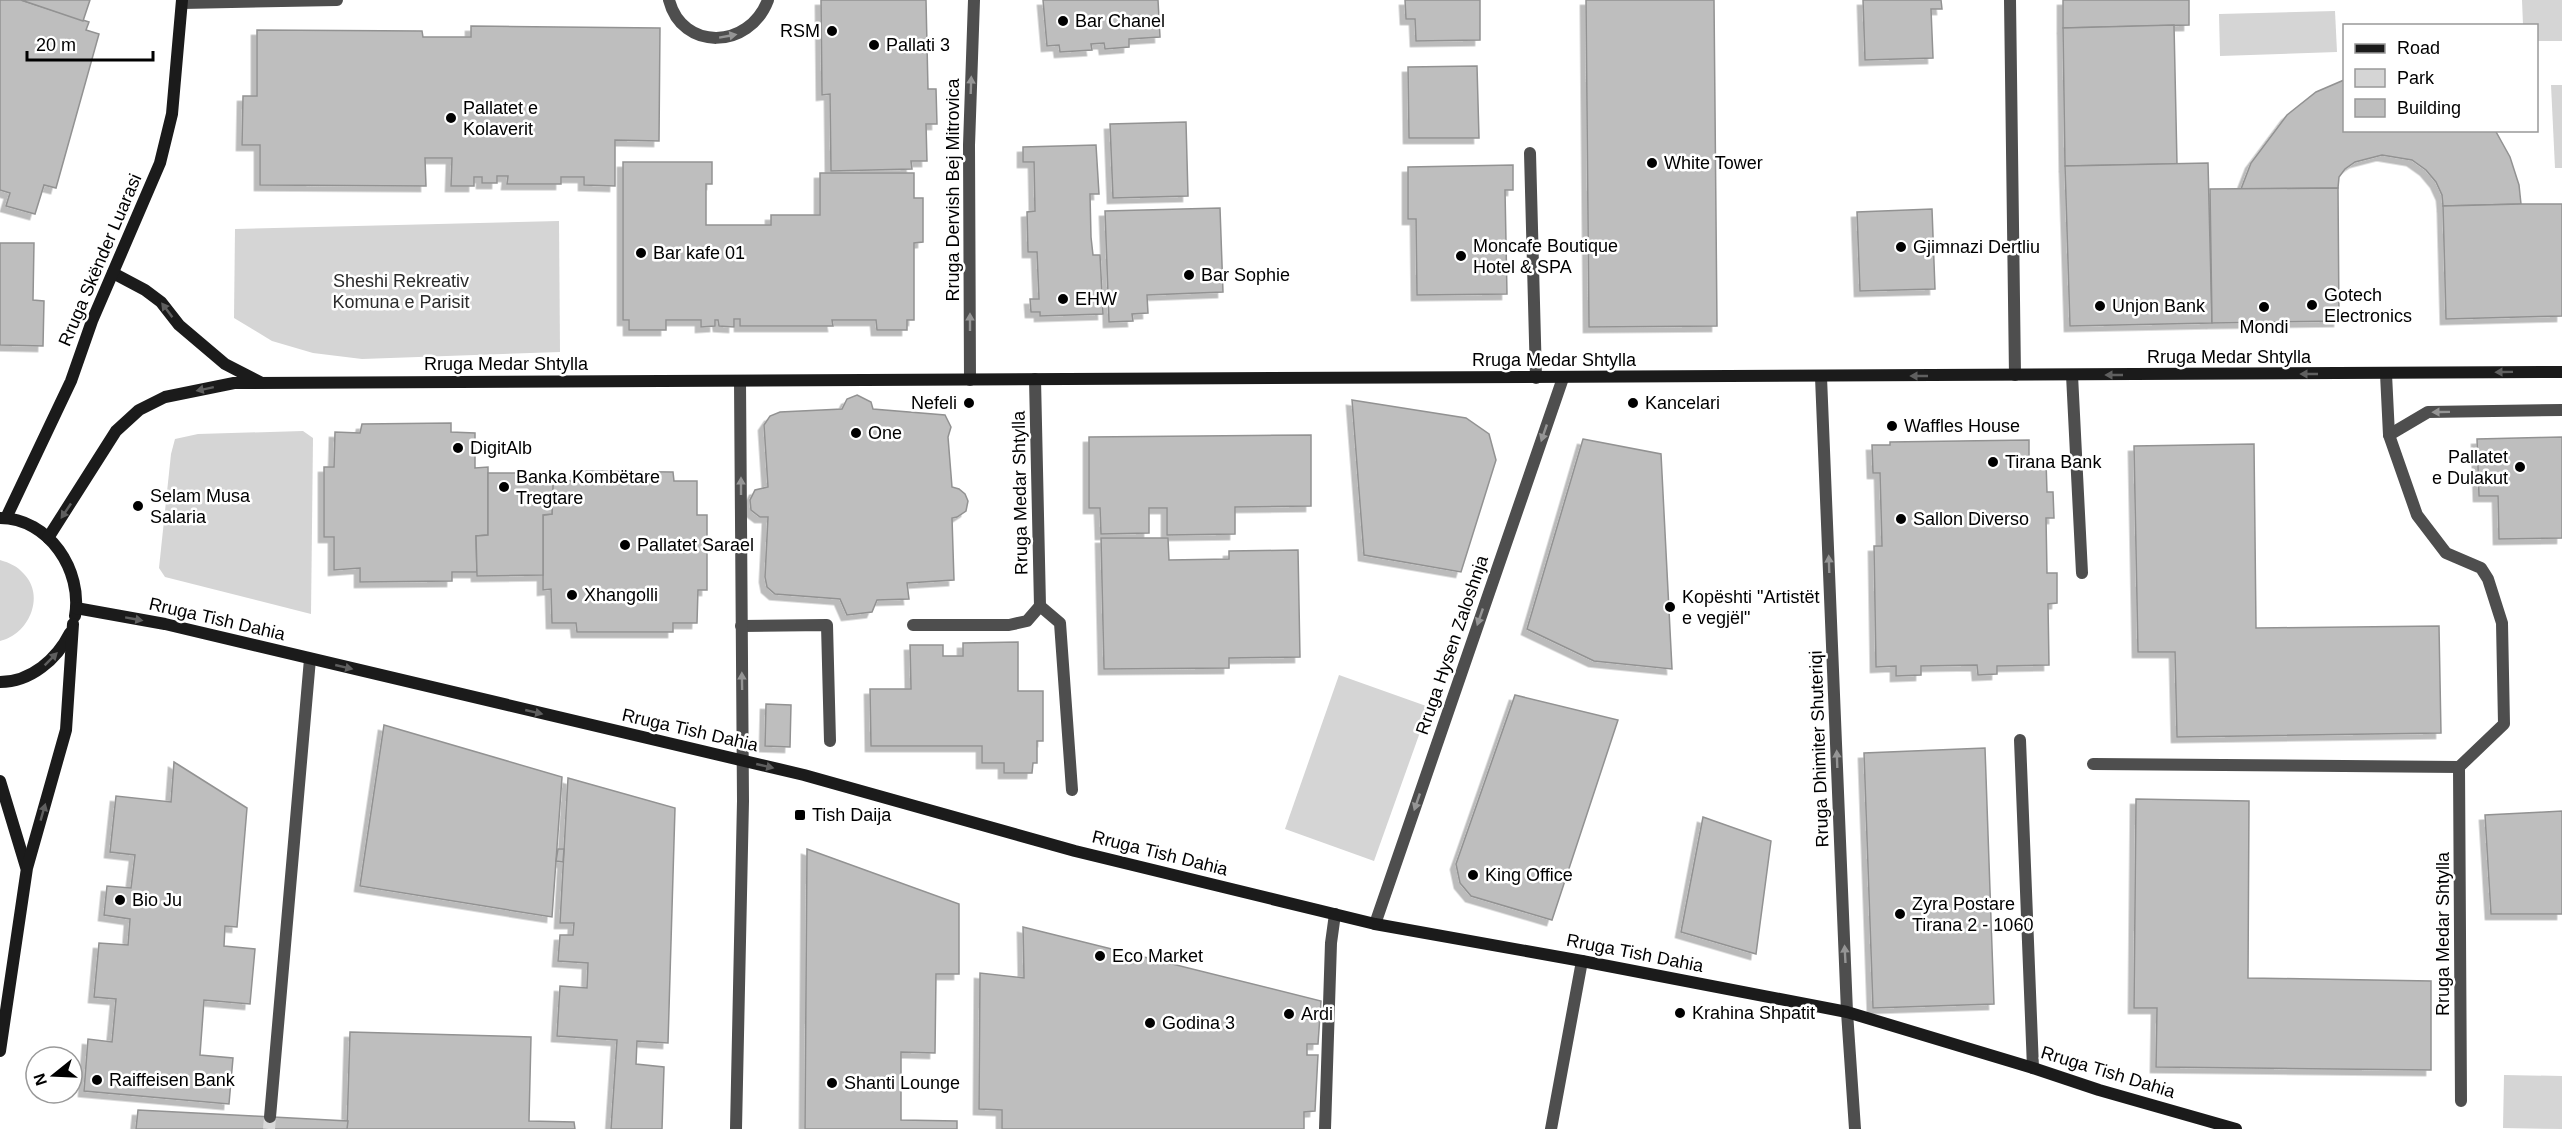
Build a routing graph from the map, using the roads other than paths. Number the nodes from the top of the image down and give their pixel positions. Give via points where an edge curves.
1 (337, 0) edge
2 (669, 0) edge
3 (768, 0) edge
4 (974, 0) edge
5 (2010, 0) edge
6 (182, 2) edge
7 (1530, 153) dead end
8 (113, 273) junction
9 (2562, 372) edge
10 (2386, 374) junction
11 (2015, 375) junction
12 (2072, 375) junction
13 (1821, 376) junction
14 (1536, 378) junction
15 (1563, 378) junction
16 (970, 380) junction
17 (1035, 380) junction
18 (740, 381) junction
19 (263, 383) junction
20 (2562, 410) edge
21 (2388, 435) junction
22 (3, 518) edge
23 (48, 538) junction
24 (2082, 573) dead end
25 (1040, 606) junction
26 (76, 608) junction
27 (74, 624) junction
28 (913, 625) dead end
29 (741, 626) junction
30 (310, 659) junction
31 (0, 682) edge
32 (830, 741) dead end
33 (2020, 741) dead end
34 (743, 761) junction
35 (2093, 764) dead end
36 (2459, 767) junction
37 (0, 781) edge
38 (1072, 790) dead end
39 (27, 868) junction
40 (1335, 914) junction
41 (1375, 924) junction
42 (1582, 961) junction
43 (1847, 1012) junction
44 (0, 1051) edge
45 (2033, 1068) junction
46 (2461, 1101) dead end
47 (270, 1117) tunnel mouth
48 (735, 1129) edge
49 (1325, 1129) edge
50 (1551, 1129) edge
51 (1855, 1129) edge
52 (2236, 1129) edge

1 - 6 street, Rruga Skënder Luarasi
2 -> 3 street via 677,18 690,30 722,38 738,35 752,26
16 -> 4 street, Rruga Dervish Bej Mitrovica via 969,145
5 - 11 street
6 - 8 street, Rruga Skënder Luarasi via 172,114 160,164
7 - 14 street
19 -> 8 street via 225,364 179,325 161,302
8 - 22 street, Rruga Skënder Luarasi via 71,381
9 -> 10 street, Rruga Medar Shtylla
10 -> 12 street, Rruga Medar Shtylla
10 - 21 street
11 - 12 street, Rruga Medar Shtylla
11 -> 13 street, Rruga Medar Shtylla
12 - 24 street
13 - 15 street, Rruga Medar Shtylla
43 -> 13 street, Rruga Dhimiter Shuteriqi
14 - 15 street, Rruga Medar Shtylla
14 - 17 street, Rruga Medar Shtylla
15 -> 41 street, Rruga Hysen Zaloshnja
16 - 17 street, Rruga Medar Shtylla
16 - 18 street, Rruga Medar Shtylla
17 - 25 street, Rruga Medar Shtylla
18 - 19 street, Rruga Medar Shtylla
29 -> 18 street
19 -> 23 street, Rruga Medar Shtylla via 234,383 165,397 139,410 116,430
20 -> 21 street via 2428,412
21 - 36 street via 2417,515 2446,553 2481,567 2502,623 2504,724
22 - 23 street via 29,525
23 - 26 street via 64,555 74,577
25 - 28 street via 1027,621 1009,625
25 - 38 street via 1060,623
26 - 27 street
26 -> 30 street, Rruga Tish Dahia via 165,624
31 -> 27 street via 28,676 48,663 64,645
39 -> 27 street via 66,730
29 - 32 street via 827,625
34 -> 29 street
30 -> 34 street, Rruga Tish Dahia
30 - 47 street
33 - 45 street
34 -> 40 street, Rruga Tish Dahia via 1076,851
34 - 48 street
35 - 36 street
36 - 46 street, Rruga Medar Shtylla
37 - 39 street
39 - 44 street
40 - 41 street, Rruga Tish Dahia
40 - 49 street
41 - 42 street, Rruga Tish Dahia
42 - 43 street, Rruga Tish Dahia
42 - 50 street
43 - 45 street, Rruga Tish Dahia
43 - 51 street, Rruga Dhimiter Shuteriqi
45 - 52 street, Rruga Tish Dahia

